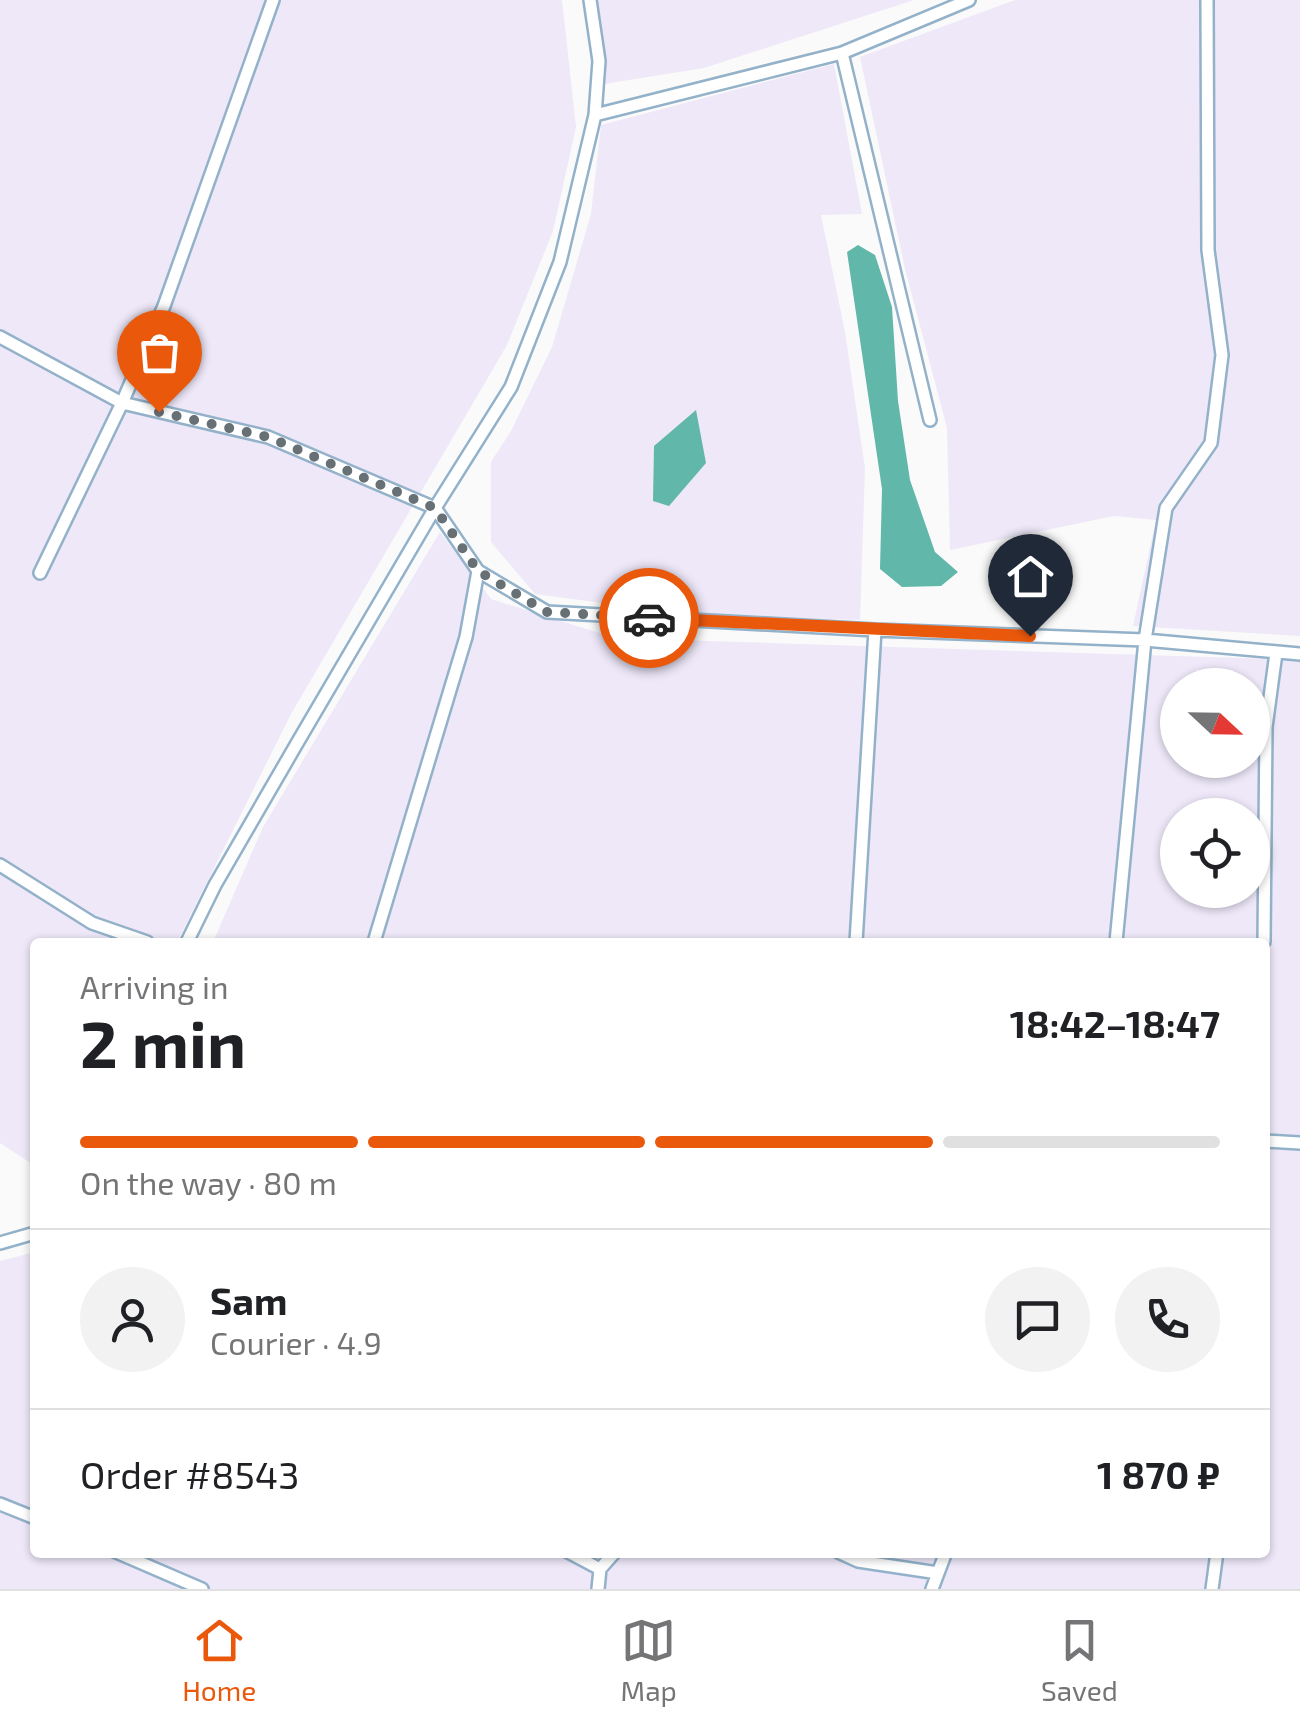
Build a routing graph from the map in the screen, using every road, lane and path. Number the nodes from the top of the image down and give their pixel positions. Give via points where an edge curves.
1 (273, 0) edge
2 (590, 0) edge
3 (969, 0) edge
4 (1207, 0) edge
5 (842, 52) junction
6 (596, 115) junction
7 (0, 337) edge
8 (122, 403) junction
9 (930, 420) dead end
10 (435, 508) junction
11 (478, 571) junction
12 (40, 573) dead end
13 (875, 630) junction
14 (1146, 640) junction
15 (1276, 653) junction
16 (1300, 654) edge
17 (0, 865) edge
18 (135, 938) edge
19 (190, 938) edge
20 (375, 938) edge
21 (856, 938) edge
22 (1116, 938) edge
23 (1264, 938) edge
24 (1270, 1141) edge
25 (1300, 1143) edge
26 (30, 1234) edge
27 (0, 1243) edge
28 (0, 1504) edge
29 (30, 1516) edge
30 (130, 1558) edge
31 (579, 1558) edge
32 (610, 1558) edge
33 (851, 1558) edge
34 (944, 1558) edge
35 (1215, 1558) edge
36 (600, 1569) junction
37 (938, 1573) junction
38 (202, 1589) edge
39 (598, 1589) edge
40 (932, 1589) edge
41 (1212, 1589) edge

1 - 8 lane via 164,306
2 - 6 lane
3 - 5 lane
4 - 14 lane via 1208,250 1222,354 1211,443 1166,508
5 - 6 lane
5 - 9 lane
6 - 10 lane via 560,262 518,369
7 - 8 lane
8 - 10 lane via 268,437
8 - 12 lane
10 - 11 lane
10 - 19 lane
11 - 13 lane via 547,612
11 - 20 lane via 466,637
13 - 14 lane
13 - 21 lane
14 - 15 lane
14 - 22 lane
15 - 16 lane
15 - 23 lane via 1266,727
17 - 18 lane via 92,923
24 - 25 lane
26 - 27 lane
28 - 29 lane
30 - 38 lane
31 - 36 lane
32 - 36 lane
33 - 37 lane
34 - 37 lane
35 - 41 lane
36 - 39 lane
37 - 40 lane

